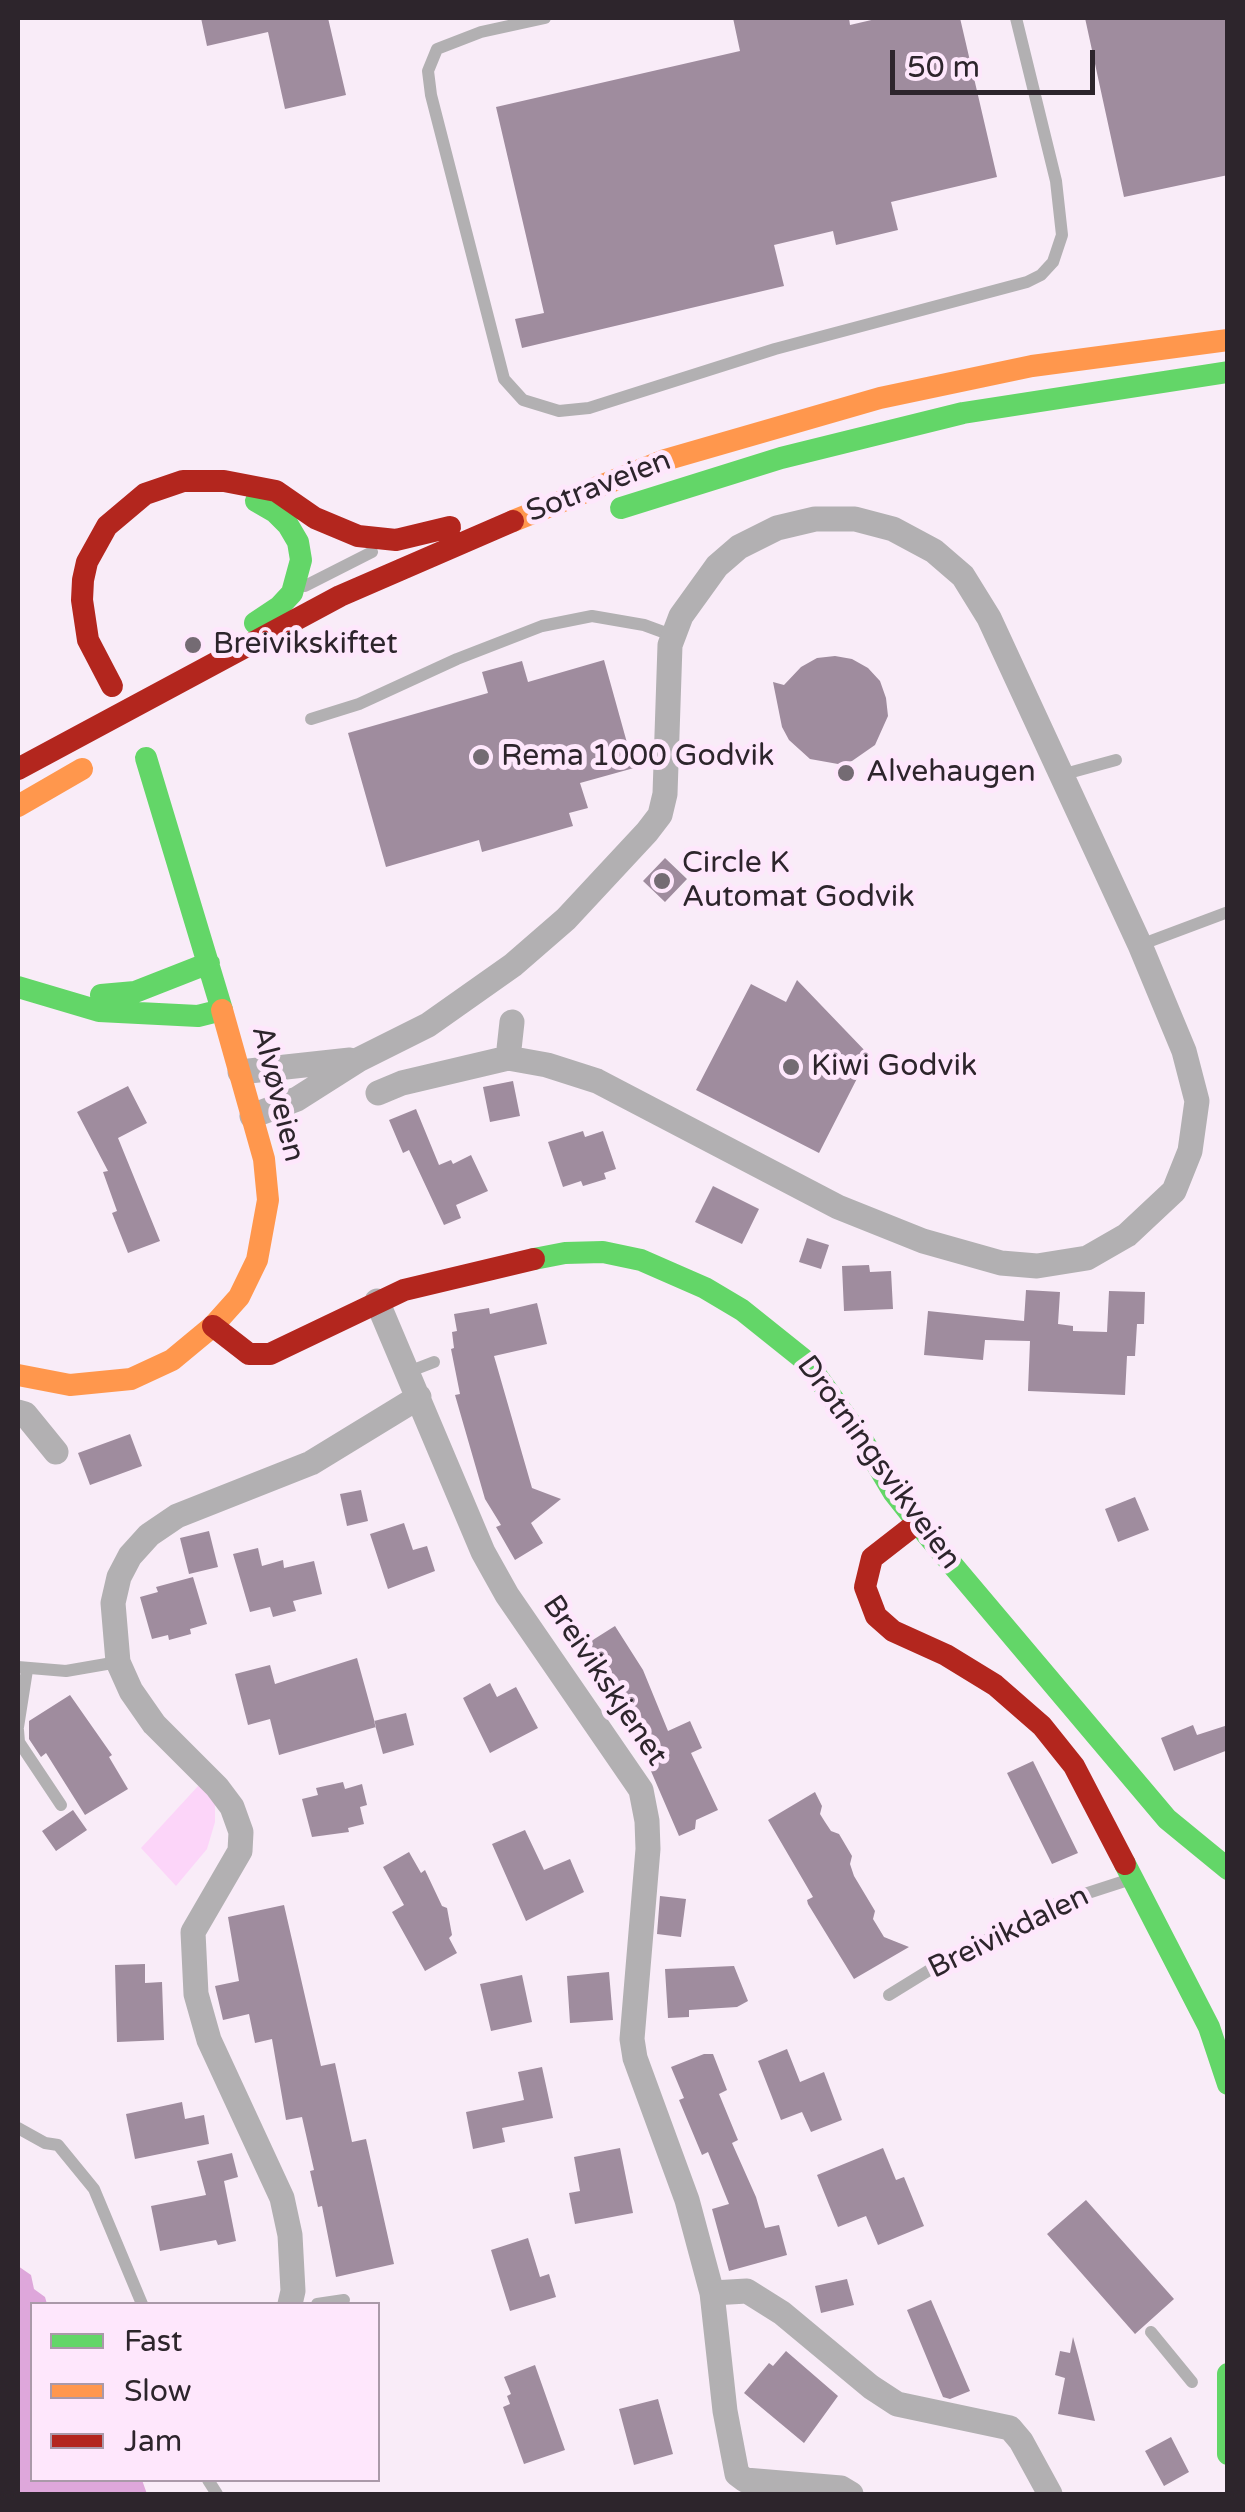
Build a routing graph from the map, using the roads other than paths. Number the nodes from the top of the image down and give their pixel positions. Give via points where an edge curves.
1 (546, 18) edge
2 (1016, 18) edge
3 (1228, 340) edge
4 (1228, 372) edge
5 (224, 482) junction
6 (557, 502) junction
7 (594, 517) dead end
8 (396, 540) junction
9 (292, 593) junction
10 (674, 636) junction
11 (242, 674) dead end
12 (112, 686) dead end
13 (160, 691) junction
14 (311, 719) dead end
15 (102, 757) dead end
16 (146, 758) dead end
17 (1116, 760) dead end
18 (18, 770) edge
19 (1061, 775) junction
20 (18, 789) edge
21 (18, 806) edge
22 (1228, 912) edge
23 (1140, 944) junction
24 (209, 963) junction
25 (18, 986) edge
26 (62, 999) junction
27 (222, 1010) junction
28 (512, 1022) dead end
29 (508, 1058) junction
30 (360, 1059) junction
31 (240, 1072) junction
32 (378, 1094) dead end
33 (252, 1116) junction
34 (377, 1300) junction
35 (214, 1326) junction
36 (434, 1362) dead end
37 (408, 1372) junction
38 (18, 1375) edge
39 (419, 1396) junction
40 (18, 1412) edge
41 (56, 1452) dead end
42 (917, 1523) junction
43 (118, 1662) junction
44 (22, 1668) edge
45 (18, 1729) edge
46 (61, 1806) dead end
47 (1228, 1869) edge
48 (1134, 1878) junction
49 (889, 1995) dead end
50 (1228, 2084) edge
51 (18, 2128) edge
52 (712, 2293) junction
53 (344, 2300) dead end
54 (141, 2302) edge
55 (290, 2302) edge
56 (330, 2302) edge
57 (1151, 2332) dead end
58 (1228, 2374) edge
59 (1192, 2382) dead end
60 (1228, 2454) edge
61 (851, 2494) edge
62 (1050, 2494) edge

1 - 2 lane via 438,49 428,71 504,380 523,400 558,411 589,408 1041,275 1062,235 1056,181
3 - 6 main road, Sotraveien via 1032,366 880,398 665,460
4 - 7 main road, Sotraveien via 1048,397 871,434
5 - 8 main road via 276,491 358,536
5 - 9 main road via 288,525 301,560
5 - 12 main road via 183,481 144,494 95,545 84,580 84,620
6 - 8 main road via 525,500
6 - 13 main road, Sotraveien via 340,596
8 - 9 lane
9 - 13 main road via 256,623 188,660
10 - 14 lane via 592,616 542,626
10 - 19 street via 717,566 776,528 855,519 893,529 934,550 963,576
10 - 30 street via 660,815 513,965 428,1025
11 - 20 main road
13 - 18 main road, Sotraveien
15 - 21 main road
16 - 24 main road, Alvøveien
17 - 19 lane
19 - 23 street
22 - 23 lane
23 - 29 street via 1197,1101 1190,1151 1174,1191 1127,1236 1087,1258 1002,1263 923,1241 838,1207 597,1081
24 - 26 main road via 135,992
24 - 27 main road, Alvøveien
25 - 26 main road
26 - 27 main road via 136,1014
27 - 31 main road, Alvøveien
28 - 29 street
29 - 32 street
30 - 31 street
30 - 33 street via 297,1098
31 - 33 main road, Alvøveien
33 - 35 main road, Alvøveien via 268,1200 263,1240 239,1297
34 - 35 main road, Drotningsvikveien via 270,1354 249,1354
34 - 37 street, Breivikskjenet
34 - 42 main road, Drotningsvikveien via 566,1253 641,1260 705,1288 792,1347
35 - 38 main road, Alvøveien via 172,1360 131,1379 92,1385
36 - 37 lane
37 - 39 street, Breivikskjenet
39 - 43 street via 311,1463 176,1516 149,1535 119,1577 113,1603
39 - 52 street, Breivikskjenet via 507,1595 640,1790 648,1850 632,2040
40 - 41 street
42 - 47 main road, Drotningsvikveien via 1167,1819
42 - 48 main road via 876,1554 866,1571 876,1616 974,1671 1042,1726 1080,1776
43 - 44 lane via 66,1671
43 - 55 street via 154,1724 225,1797 241,1832 240,1851 192,1932 196,1994 209,2040 282,2198
44 - 45 lane
45 - 46 lane
48 - 49 lane, Breivikdalen via 1060,1902
48 - 50 main road via 1208,2027
51 - 54 lane via 58,2145 94,2189
52 - 61 street, Breivikskjenet via 737,2474
52 - 62 street via 747,2291 897,2404 1010,2428
53 - 56 lane
57 - 59 lane
58 - 60 main road

